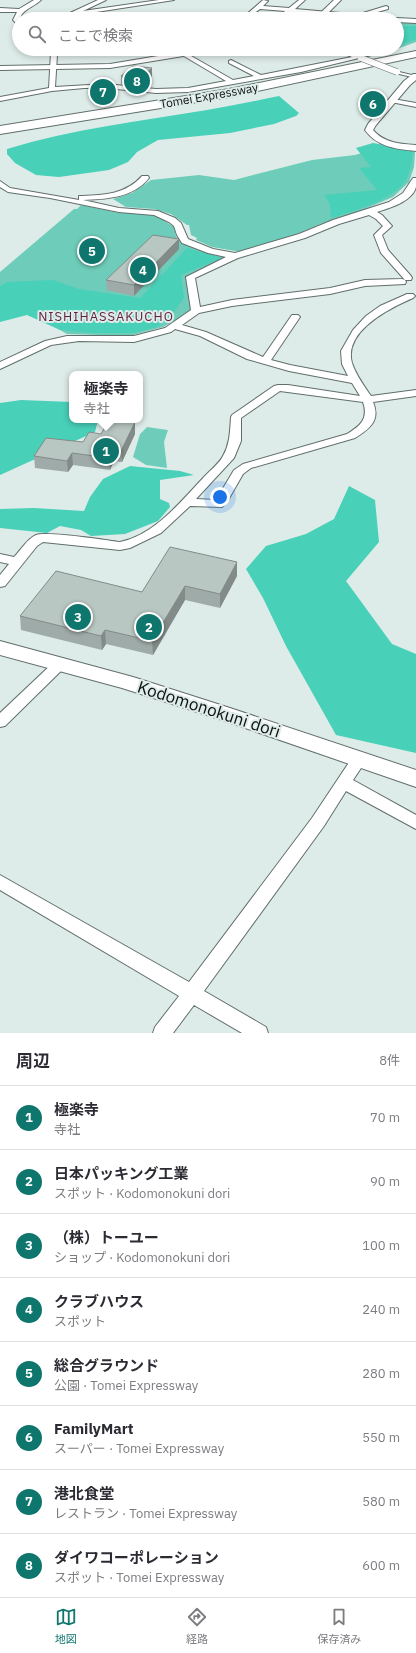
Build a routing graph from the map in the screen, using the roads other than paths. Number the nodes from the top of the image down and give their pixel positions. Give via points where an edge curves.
1 (38, 0) edge
2 (103, 0) edge
3 (171, 0) edge
4 (265, 0) edge
5 (302, 0) edge
6 (338, 0) edge
7 (260, 7) junction
8 (386, 8) dead end
9 (0, 10) edge
10 (290, 10) junction
11 (20, 11) joint
12 (76, 12) edge
13 (85, 12) edge
14 (253, 12) edge
15 (288, 12) edge
16 (313, 12) edge
17 (325, 12) edge
18 (373, 12) edge
19 (404, 20) edge
20 (416, 21) edge
21 (416, 54) edge
22 (52, 56) edge
23 (171, 56) edge
24 (187, 56) edge
25 (355, 56) edge
26 (367, 56) edge
27 (360, 58) junction
28 (231, 62) dead end
29 (378, 62) junction
30 (416, 62) edge
31 (0, 68) edge
32 (53, 68) junction
33 (415, 76) edge
34 (260, 77) junction
35 (234, 82) junction
36 (52, 89) junction
37 (0, 99) edge
38 (393, 102) junction
39 (130, 103) dead end
40 (416, 105) edge
41 (0, 130) edge
42 (0, 138) edge
43 (416, 148) edge
44 (145, 178) dead end
45 (416, 180) edge
46 (0, 183) edge
47 (8, 190) junction
48 (0, 194) edge
49 (64, 199) junction
50 (370, 212) junction
51 (235, 256) junction
52 (409, 279) edge
53 (413, 296) edge
54 (196, 311) junction
55 (295, 317) dead end
56 (174, 326) junction
57 (265, 361) junction
58 (0, 366) edge
59 (356, 381) junction
60 (416, 393) edge
61 (368, 400) junction
62 (187, 502) junction
63 (0, 558) edge
64 (18, 562) junction
65 (0, 583) edge
66 (0, 648) edge
67 (60, 664) junction
68 (0, 722) edge
69 (360, 760) junction
70 (416, 779) edge
71 (344, 783) junction
72 (416, 823) edge
73 (0, 882) edge
74 (191, 994) junction
75 (162, 1033) edge
76 (259, 1033) edge

1 - 11 street
2 - 12 street
3 - 13 street
4 - 7 street
5 - 10 street
6 - 17 street
7 - 10 street
7 - 14 street
8 - 18 street
9 - 11 street
10 - 15 street
10 - 16 street
19 - 20 street
21 - 29 highway, Tomei Expressway
22 - 32 street
23 - 32 street via 110,66
24 - 35 street
25 - 27 street
26 - 27 street
27 - 33 street, bridge
27 - 34 street
28 - 34 street
29 - 39 highway via 255,85
29 - 41 highway, Tomei Expressway via 222,94
30 - 42 highway, Tomei Expressway via 170,111
31 - 32 street
32 - 36 street
33 - 38 street
34 - 35 street
35 - 36 street via 175,91 95,85
36 - 37 street
38 - 40 street
38 - 43 street via 369,130 385,144
44 - 49 street via 142,183 123,193 107,197
45 - 50 street via 400,199
46 - 47 street
47 - 48 street
47 - 49 street
49 - 51 street via 119,210 155,213 178,225 185,241 211,251
50 - 51 street
50 - 52 street via 388,226 378,235 384,251
51 - 54 street via 190,277
52 - 53 street via 402,286
52 - 54 street via 365,283 330,291 232,303
53 - 59 street via 374,313 355,333 346,350 347,364
54 - 56 street
55 - 57 street
56 - 57 street via 203,334 232,349
56 - 58 street via 134,339 79,338 48,343
57 - 59 street
59 - 61 street
60 - 61 street
61 - 62 street via 371,416 366,428 359,432 247,466 238,472 218,504
61 - 62 street via 278,388 236,417 235,441 228,458
62 - 64 street via 157,530 130,544 120,546 40,538
63 - 64 street
64 - 65 street
66 - 67 main road, Kodomonokuni dori
67 - 68 street
67 - 69 main road, Kodomonokuni dori via 216,710
69 - 70 main road, Kodomonokuni dori
69 - 71 street
71 - 72 street
71 - 74 street
73 - 74 street
74 - 75 street
74 - 76 street

